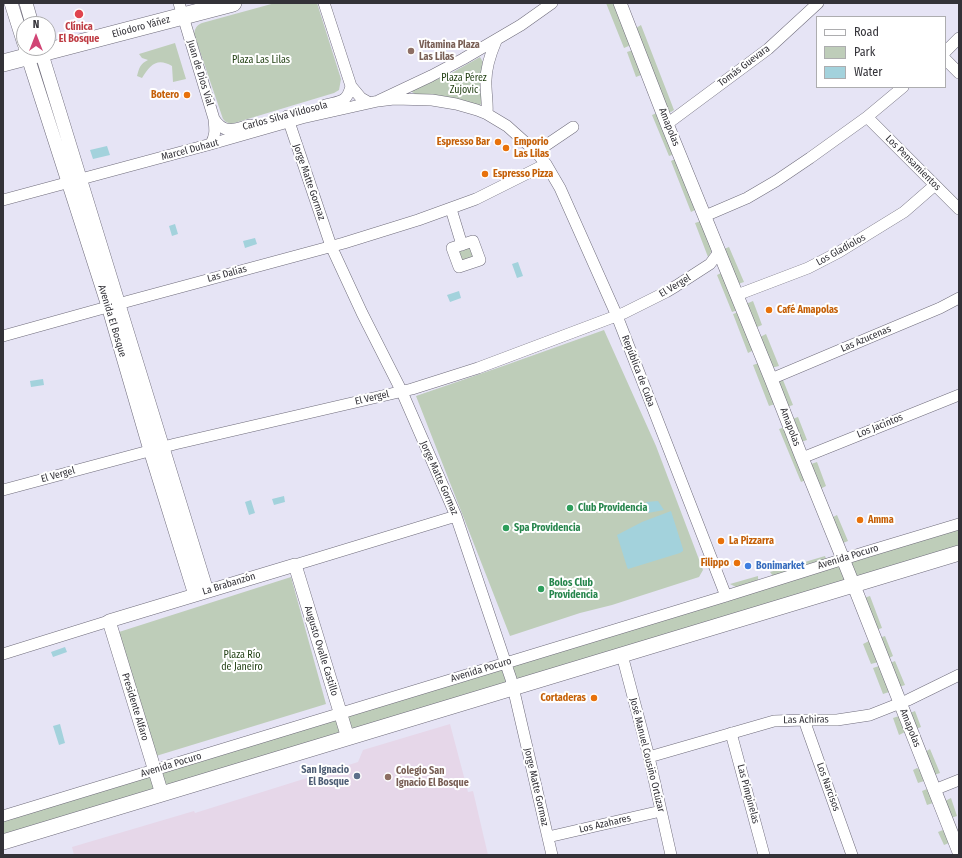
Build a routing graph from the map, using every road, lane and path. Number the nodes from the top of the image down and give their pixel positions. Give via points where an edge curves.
1 (11, 3) edge
2 (26, 3) edge
3 (233, 3) edge
4 (324, 3) edge
5 (552, 3) edge
6 (620, 3) edge
7 (818, 3) edge
8 (181, 10) edge
9 (17, 16) edge
10 (30, 16) edge
11 (959, 38) edge
12 (496, 41) junction
13 (56, 44) edge
14 (946, 51) edge
15 (19, 56) edge
16 (34, 56) edge
17 (946, 60) edge
18 (3, 63) edge
19 (959, 73) edge
20 (351, 86) junction
21 (902, 88) edge
22 (373, 102) junction
23 (487, 114) junction
24 (867, 117) junction
25 (214, 119) junction
26 (288, 119) junction
27 (667, 124) junction
28 (573, 127) dead end
29 (212, 144) junction
30 (536, 152) junction
31 (546, 164) junction
32 (74, 181) junction
33 (935, 185) junction
34 (3, 200) edge
35 (451, 209) junction
36 (959, 209) edge
37 (705, 216) junction
38 (462, 245) dead end
39 (331, 246) junction
40 (719, 251) junction
41 (737, 295) junction
42 (959, 298) edge
43 (113, 305) junction
44 (617, 316) junction
45 (3, 336) edge
46 (771, 379) junction
47 (402, 392) junction
48 (959, 395) edge
49 (156, 449) junction
50 (802, 458) junction
51 (3, 490) edge
52 (456, 516) junction
53 (959, 524) edge
54 (959, 553) edge
55 (843, 559) junction
56 (295, 565) junction
57 (854, 586) junction
58 (201, 593) junction
59 (726, 596) junction
60 (109, 621) junction
61 (3, 654) edge
62 (622, 656) junction
63 (506, 663) junction
64 (959, 675) edge
65 (513, 688) junction
66 (900, 703) junction
67 (340, 713) junction
68 (804, 720) junction
69 (731, 733) junction
70 (348, 738) junction
71 (649, 757) junction
72 (155, 769) junction
73 (959, 780) edge
74 (934, 790) junction
75 (162, 794) junction
76 (661, 811) junction
77 (3, 816) edge
78 (548, 837) junction
79 (3, 842) edge
80 (959, 852) edge
81 (552, 855) edge
82 (671, 855) edge
83 (764, 855) edge
84 (852, 855) edge

1 - 9 street, Avenida El Bosque
2 - 10 street
3 - 8 main road, Eliodoro Yáñez
4 - 20 street
5 - 12 street, Marcel Duhaut
6 - 27 street, Amapolas
7 - 27 street, Tomás Guevara via 768,48
8 - 13 main road, Eliodoro Yáñez
8 - 25 street, Juan de Dios Vial
11 - 14 street
12 - 22 street, Marcel Duhaut via 444,70
12 - 23 street via 486,80
15 - 18 main road, Eliodoro Yáñez
16 - 32 street, Avenida El Bosque
17 - 19 street
20 - 22 street via 361,98
20 - 26 street, Carlos Silva Vildosola via 345,100
21 - 24 street
22 - 23 street, Marcel Duhaut via 394,99 442,101
22 - 26 street, Marcel Duhaut
23 - 30 street, República de Cuba via 507,126
24 - 33 street, Los Pensamientos
24 - 37 street via 776,181 747,198
25 - 26 street, Carlos Silva Vildosola via 220,126 229,130
25 - 29 street, Juan de Dios Vial via 216,131
26 - 29 street, Marcel Duhaut
26 - 39 street, Jorge Matte Gormaz
27 - 37 street, Amapolas
28 - 30 street
29 - 32 street, Marcel Duhaut
30 - 31 street, República de Cuba
31 - 35 street, Las Dalias
31 - 44 street, República de Cuba via 560,188
32 - 34 street, Marcel Duhaut
32 - 43 street, Avenida El Bosque
33 - 36 street, Los Pensamientos
33 - 41 street, Los Gladiolos via 904,212 839,252 808,268
35 - 38 street
35 - 39 street, Las Dalias
37 - 40 street, Amapolas
39 - 43 street, Las Dalias
39 - 47 street, Jorge Matte Gormaz
40 - 41 street, Amapolas
40 - 44 street, El Vergel via 710,264 676,286
41 - 46 street, Amapolas
42 - 46 street, Las Azucenas
43 - 45 street, Las Dalias
43 - 49 street, Avenida El Bosque
44 - 47 street, El Vergel via 478,368
44 - 59 street, República de Cuba
46 - 50 street, Amapolas
47 - 49 street, El Vergel
47 - 52 street, Jorge Matte Gormaz
48 - 50 street, Los Jacintos
49 - 51 street, El Vergel
49 - 58 street, Avenida El Bosque
50 - 55 street, Amapolas
52 - 56 street, La Brabanzón
52 - 63 street, Jorge Matte Gormaz
53 - 55 street, Avenida Pocuro
54 - 57 main road
55 - 57 street, Amapolas
55 - 59 street, Avenida Pocuro
56 - 58 street, La Brabanzón
56 - 67 street, Augusto Ovalle Castillo
57 - 62 main road
57 - 66 street, Amapolas
58 - 60 street, La Brabanzón
59 - 63 street, Avenida Pocuro
60 - 61 street, La Brabanzón
60 - 72 street, Presidente Alfaro
62 - 65 main road
62 - 71 street, José Manuel Cousiño Ortúzar
63 - 65 street, Jorge Matte Gormaz
63 - 67 street, Avenida Pocuro
64 - 66 street, Las Achiras
65 - 70 main road
65 - 78 street, Jorge Matte Gormaz
66 - 68 street, Las Achiras via 870,714 837,720
66 - 74 street, Amapolas
67 - 70 street, Augusto Ovalle Castillo
67 - 72 street, Avenida Pocuro
68 - 69 street, Las Achiras via 774,721
68 - 84 street, Los Narcisos
69 - 71 street, Las Achiras
69 - 83 street, Las Pimpinelas
70 - 75 main road
71 - 76 street, José Manuel Cousiño Ortúzar
72 - 75 street, Presidente Alfaro
72 - 77 street, Avenida Pocuro
73 - 74 street
74 - 80 street, Amapolas
75 - 79 main road
76 - 78 street, Los Azahares
76 - 82 street, José Manuel Cousiño Ortúzar
78 - 81 street, Jorge Matte Gormaz

